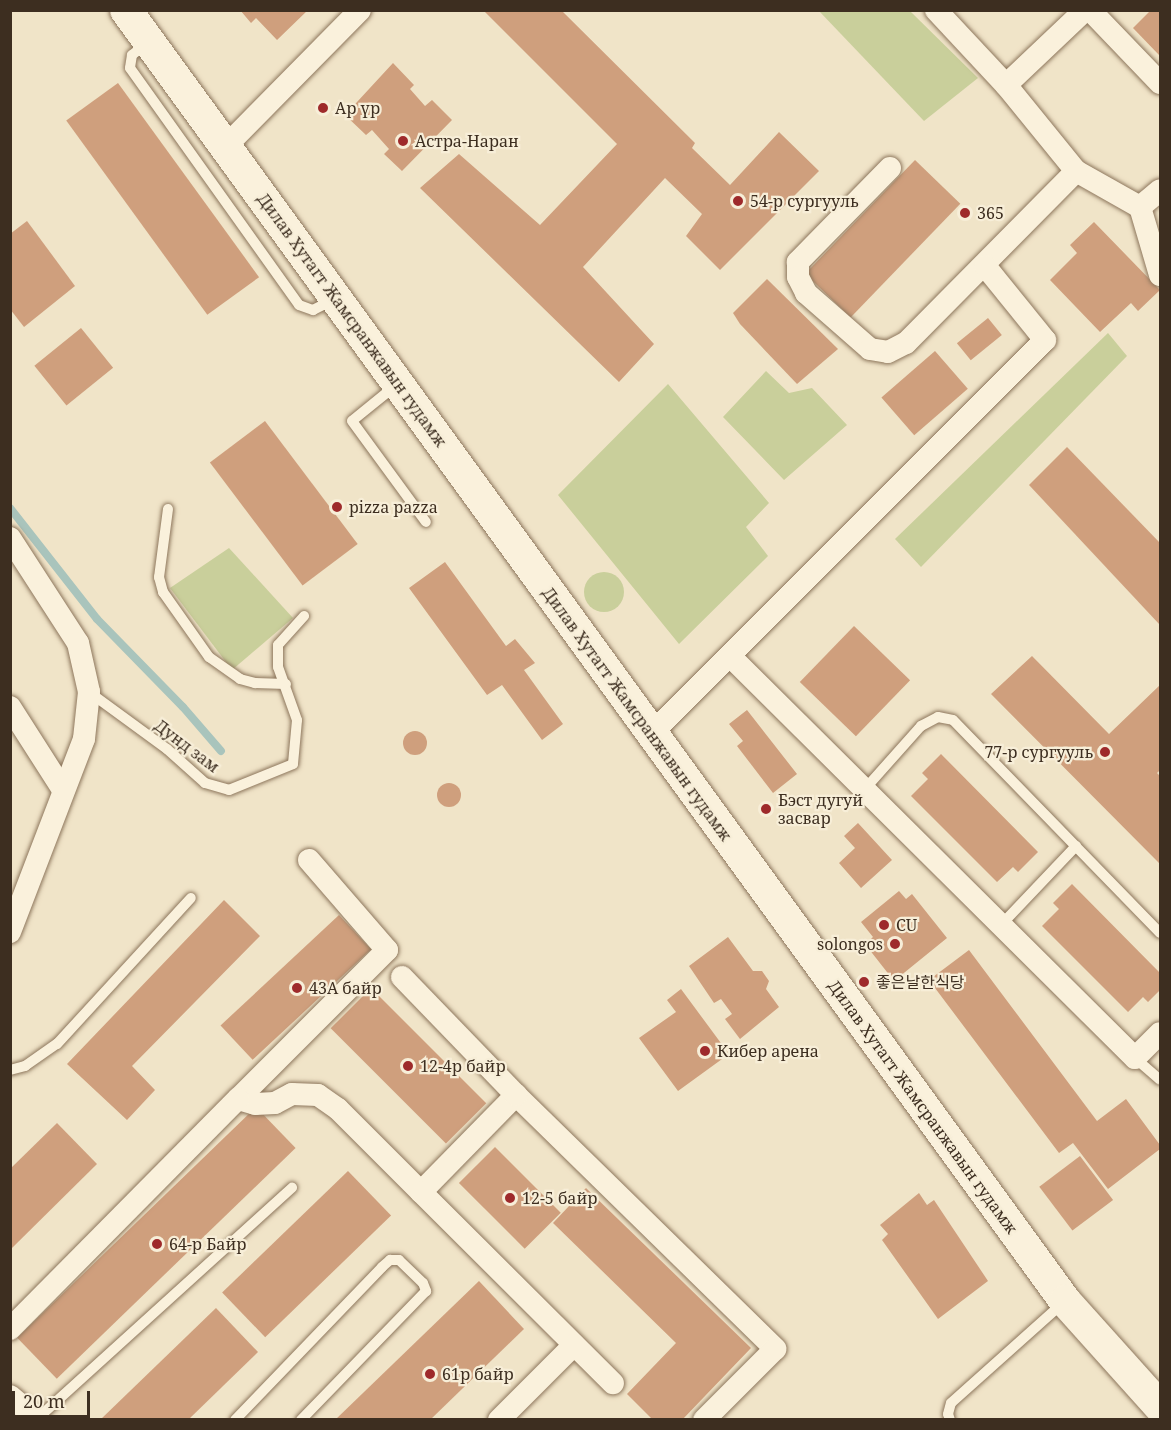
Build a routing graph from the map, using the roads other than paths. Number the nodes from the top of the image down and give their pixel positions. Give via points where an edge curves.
1 (126, 10) edge
2 (360, 10) edge
3 (936, 10) edge
4 (1085, 10) edge
5 (1090, 10) edge
6 (149, 42) junction
7 (1161, 83) edge
8 (1006, 85) junction
9 (225, 147) junction
10 (890, 168) dead end
11 (1076, 171) junction
12 (1161, 189) edge
13 (1140, 207) junction
14 (985, 266) junction
15 (1161, 275) edge
16 (336, 299) junction
17 (398, 384) junction
18 (168, 509) dead end
19 (426, 522) dead end
20 (10, 538) edge
21 (304, 616) dead end
22 (731, 657) junction
23 (286, 684) junction
24 (89, 692) junction
25 (10, 707) edge
26 (651, 734) junction
27 (63, 790) junction
28 (864, 790) junction
29 (1076, 846) junction
30 (309, 860) dead end
31 (191, 898) dead end
32 (12, 923) edge
33 (1001, 925) junction
34 (1161, 933) edge
35 (402, 977) dead end
36 (1161, 1033) edge
37 (1135, 1058) junction
38 (10, 1070) edge
39 (1161, 1080) edge
40 (516, 1095) junction
41 (238, 1099) junction
42 (292, 1188) dead end
43 (421, 1192) junction
44 (1065, 1301) junction
45 (10, 1329) edge
46 (574, 1345) junction
47 (613, 1383) dead end
48 (10, 1396) edge
49 (1161, 1407) edge
50 (38, 1419) edge
51 (235, 1419) edge
52 (301, 1419) edge
53 (499, 1419) edge
54 (704, 1419) edge
55 (950, 1419) edge

1 - 6 main road, Дилав Хутагт Жамсранжавын гудамж
2 - 9 street
3 - 8 street
4 - 8 street
5 - 7 street
6 - 9 main road, Дилав Хутагт Жамсранжавын гудамж
6 - 16 lane via 132,55 130,68 292,296 299,305 313,310
8 - 11 street
9 - 16 main road, Дилав Хутагт Жамсранжавын гудамж
10 - 14 street via 798,262 798,277 806,293 870,349 888,352 906,343
11 - 13 street
11 - 14 street
12 - 13 street
13 - 15 street
14 - 22 street via 1045,340
16 - 17 main road, Дилав Хутагт Жамсранжавын гудамж
17 - 19 lane via 352,421
17 - 26 main road, Дилав Хутагт Жамсранжавын гудамж
18 - 23 lane via 159,577 163,592 209,657 240,679
20 - 24 street via 78,643
21 - 23 lane, Дунд зам via 278,645 278,667
22 - 26 street
22 - 28 street
23 - 24 lane, Дунд зам via 297,720 293,764 229,790 205,783 167,749
24 - 27 street via 84,739
25 - 27 street
26 - 44 main road, Дилав Хутагт Жамсранжавын гудамж
27 - 32 street
28 - 29 lane via 921,726 938,717 953,720
28 - 33 street
29 - 33 lane
29 - 34 lane
30 - 41 street via 387,950
31 - 38 lane via 57,1044 25,1066
33 - 37 street
35 - 40 street
36 - 37 street
37 - 39 lane
40 - 43 street
40 - 54 street via 775,1349
41 - 43 street via 255,1104 275,1102 292,1094 318,1095 338,1109
41 - 45 street
42 - 50 lane
43 - 46 street
44 - 49 main road, Дилав Хутагт Жамсранжавын гудамж
44 - 55 lane via 951,1403
46 - 47 street
46 - 53 street
48 - 50 street
51 - 52 lane via 382,1267 390,1260 399,1260 426,1291

